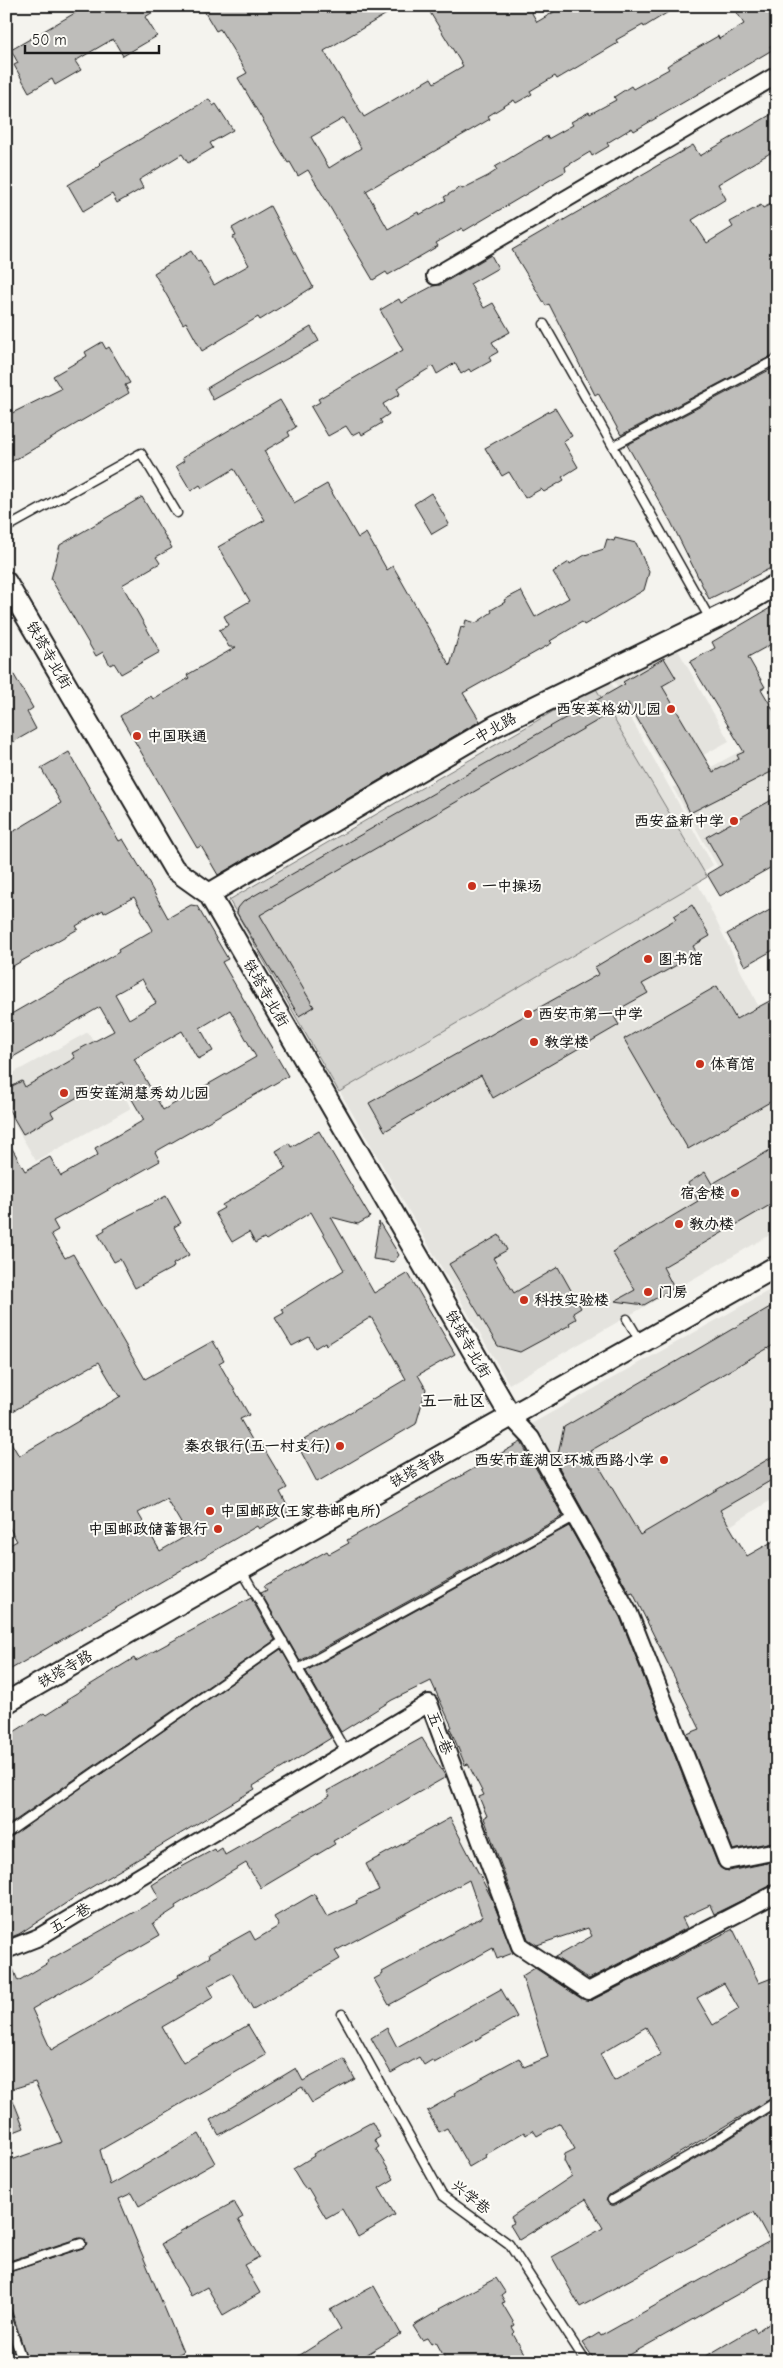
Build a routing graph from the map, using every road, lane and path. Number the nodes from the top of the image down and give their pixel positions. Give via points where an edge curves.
1 (777, 75) edge
2 (435, 276) dead end
3 (544, 324) dead end
4 (777, 359) edge
5 (613, 446) junction
6 (176, 513) dead end
7 (6, 528) edge
8 (6, 582) edge
9 (777, 584) edge
10 (712, 621) junction
11 (209, 894) junction
12 (777, 1266) edge
13 (627, 1319) dead end
14 (642, 1343) junction
15 (511, 1418) junction
16 (574, 1517) junction
17 (240, 1568) junction
18 (282, 1641) junction
19 (298, 1669) junction
20 (6, 1703) edge
21 (346, 1752) junction
22 (6, 1834) edge
23 (777, 1851) edge
24 (777, 1893) edge
25 (6, 1950) edge
26 (342, 2014) dead end
27 (777, 2101) edge
28 (612, 2200) dead end
29 (81, 2244) dead end
30 (6, 2268) edge
31 (6, 2313) edge
32 (23, 2362) edge
33 (586, 2362) edge

1 - 2 street
3 - 5 lane
4 - 5 lane
5 - 10 lane
6 - 7 lane via 141,453
8 - 11 street, 铁塔寺北街 via 174,869
9 - 10 street, 一中北路
10 - 11 street, 一中北路 via 495,726
11 - 15 street, 铁塔寺北街
12 - 14 street, 铁塔寺路
13 - 14 lane
14 - 15 street, 铁塔寺路
15 - 16 street via 532,1438
15 - 17 street, 铁塔寺路
16 - 19 lane
16 - 23 street via 629,1613 727,1861
17 - 18 lane
17 - 20 street, 铁塔寺路
18 - 19 lane
18 - 22 lane
19 - 21 lane
21 - 24 street, 五一巷 via 429,1703 520,1946 588,1991
21 - 25 street, 五一巷 via 39,1937
26 - 33 lane, 兴学巷 via 442,2195 509,2244
27 - 28 lane
29 - 30 lane
31 - 32 lane

